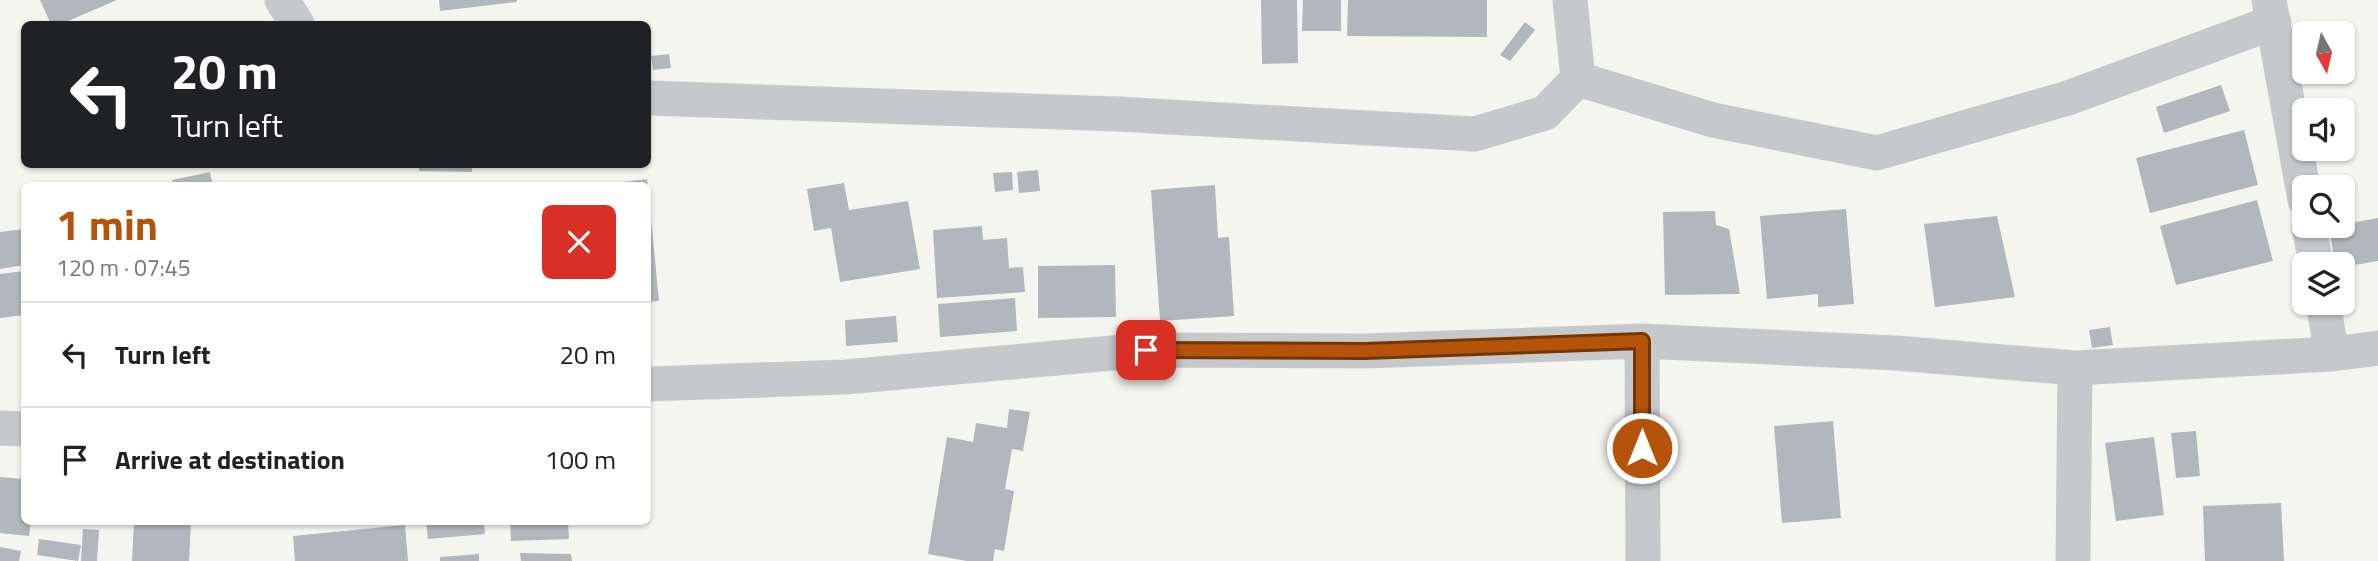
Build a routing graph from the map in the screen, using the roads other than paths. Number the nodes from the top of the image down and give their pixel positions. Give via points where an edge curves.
1 (282, 0) edge
2 (1570, 0) edge
3 (2271, 11) edge
4 (295, 21) edge
5 (1578, 79) junction
6 (651, 98) edge
7 (2301, 175) edge
8 (2325, 315) edge
9 (1642, 341) junction
10 (2378, 348) edge
11 (2332, 354) junction
12 (2075, 368) junction
13 (651, 384) edge
14 (0, 428) edge
15 (21, 429) edge
16 (1643, 561) edge
17 (2073, 561) edge

1 - 4 street
2 - 5 street
3 - 5 street via 2068,98 1877,153 1713,120
3 - 7 street
5 - 6 street via 1545,113 1475,134 1116,114
8 - 11 street
9 - 12 street via 1896,353
9 - 13 street via 1365,351 1146,350 845,377
9 - 16 street
10 - 11 street
11 - 12 street
12 - 17 street
14 - 15 street

